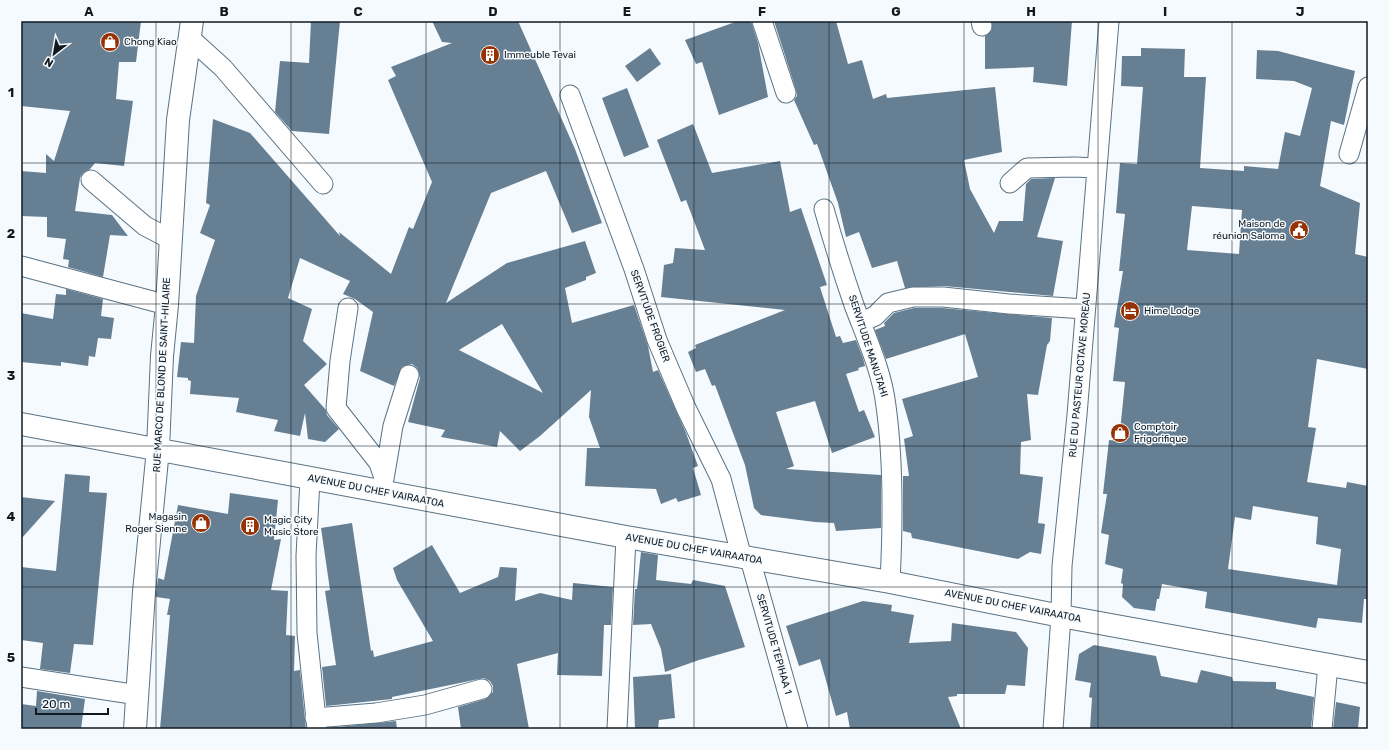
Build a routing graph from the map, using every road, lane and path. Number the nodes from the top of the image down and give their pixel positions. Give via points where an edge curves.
1 (762, 21) edge
2 (1109, 21) edge
3 (192, 30) edge
4 (1368, 87) edge
5 (786, 93) dead end
6 (570, 95) dead end
7 (1349, 154) dead end
8 (1096, 168) junction
9 (91, 180) dead end
10 (1010, 182) dead end
11 (323, 184) dead end
12 (824, 209) dead end
13 (170, 239) junction
14 (21, 266) edge
15 (167, 305) junction
16 (348, 308) dead end
17 (1085, 309) junction
18 (861, 322) junction
19 (409, 374) dead end
20 (21, 424) edge
21 (158, 449) junction
22 (310, 479) junction
23 (383, 485) junction
24 (626, 537) junction
25 (746, 558) junction
26 (890, 582) junction
27 (1061, 616) junction
28 (1328, 665) junction
29 (1368, 672) edge
30 (21, 677) edge
31 (482, 689) dead end
32 (138, 695) junction
33 (316, 723) edge
34 (135, 729) edge
35 (617, 729) edge
36 (798, 729) edge
37 (1053, 729) edge
38 (1322, 729) edge

1 - 5 street
2 - 8 street, RUE DU PASTEUR OCTAVE MOREAU
3 - 11 street
3 - 13 main road, RUE MARCQ DE BLOND DE SAINT-HILAIRE via 178,120
4 - 7 street
6 - 25 street, SERVITUDE FROGIER via 634,269 657,340 720,478
8 - 10 street via 1027,168
8 - 17 street, RUE DU PASTEUR OCTAVE MOREAU
9 - 13 street via 145,226
12 - 18 street, SERVITUDE MANUTAHI
13 - 15 main road, RUE MARCQ DE BLOND DE SAINT-HILAIRE
14 - 15 street
15 - 21 main road, RUE MARCQ DE BLOND DE SAINT-HILAIRE
16 - 23 street via 336,408 379,463
17 - 18 street via 943,297 913,297 888,303 874,316
17 - 27 street, RUE DU PASTEUR OCTAVE MOREAU via 1062,566
18 - 26 street, SERVITUDE MANUTAHI via 886,405 892,532
19 - 23 street via 393,426
20 - 21 main road, AVENUE DU CHEF VAIRAATOA
21 - 22 main road, AVENUE DU CHEF VAIRAATOA
21 - 32 main road, RUE MARCQ DE BLOND DE SAINT-HILAIRE via 144,592
22 - 23 main road, AVENUE DU CHEF VAIRAATOA
22 - 33 street via 306,556 307,633
23 - 24 main road, AVENUE DU CHEF VAIRAATOA
24 - 25 main road, AVENUE DU CHEF VAIRAATOA
24 - 35 street
25 - 26 main road, AVENUE DU CHEF VAIRAATOA
25 - 36 street, SERVITUDE TEPIHAA 1
26 - 27 main road, AVENUE DU CHEF VAIRAATOA
27 - 28 main road, AVENUE DU CHEF VAIRAATOA
27 - 37 street, RUE DU PASTEUR OCTAVE MOREAU
28 - 29 main road, AVENUE DU CHEF VAIRAATOA
28 - 38 street
30 - 32 street
31 - 33 street via 425,705
32 - 34 main road, RUE MARCQ DE BLOND DE SAINT-HILAIRE

